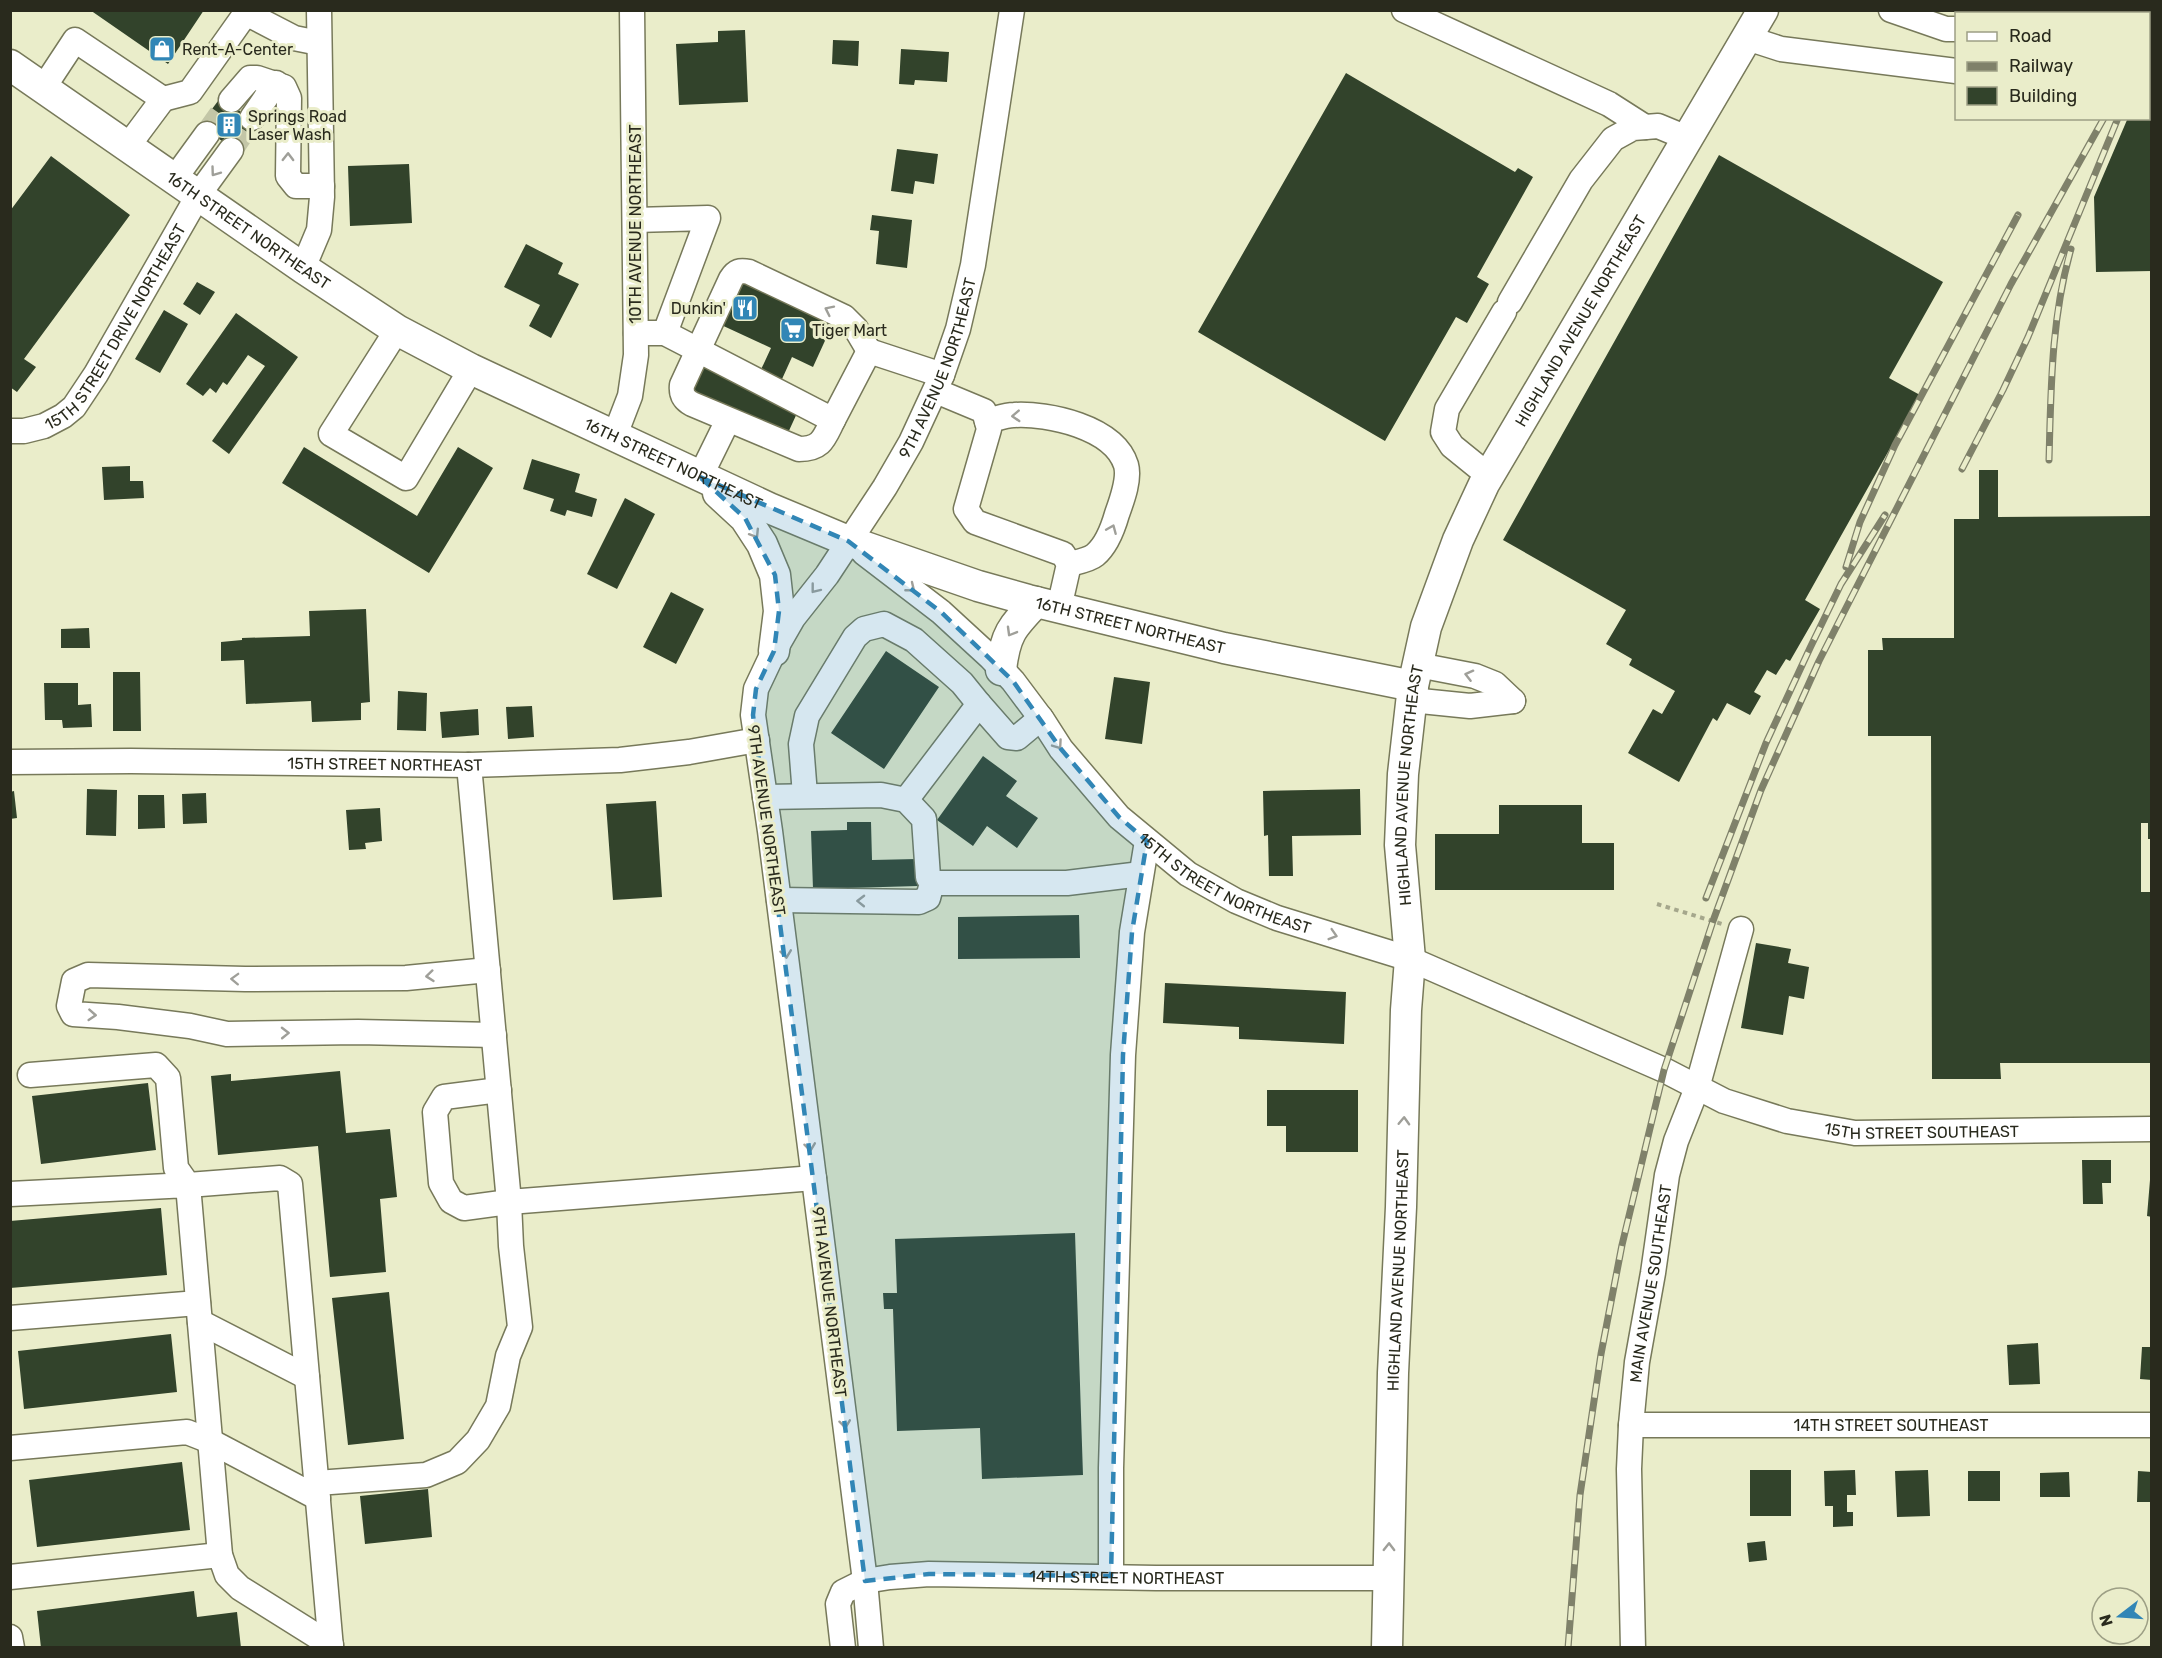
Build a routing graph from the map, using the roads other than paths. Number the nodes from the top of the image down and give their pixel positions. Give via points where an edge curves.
1 (319, 10) edge
2 (632, 10) edge
3 (1012, 10) edge
4 (1404, 10) edge
5 (1763, 10) edge
6 (1891, 10) edge
7 (1949, 23) edge
8 (1747, 38) junction
9 (320, 43) junction
10 (10, 64) edge
11 (1955, 71) edge
12 (276, 83) junction
13 (44, 87) junction
14 (163, 99) junction
15 (231, 100) tunnel mouth
16 (252, 118) tunnel mouth
17 (1645, 127) junction
18 (207, 134) tunnel mouth
19 (1687, 138) junction
20 (128, 146) junction
21 (231, 150) tunnel mouth
22 (187, 186) junction
23 (322, 186) junction
24 (634, 220) junction
25 (303, 268) junction
26 (398, 330) junction
27 (636, 333) junction
28 (665, 333) junction
29 (697, 350) junction
30 (869, 351) junction
31 (471, 369) junction
32 (939, 383) junction
33 (728, 420) junction
34 (833, 420) junction
35 (987, 421) junction
36 (10, 431) edge
37 (615, 435) junction
38 (1489, 476) junction
39 (700, 477) junction
40 (848, 541) junction
41 (1069, 564) junction
42 (1048, 605) junction
43 (774, 651) junction
44 (1002, 670) junction
45 (1414, 684) junction
46 (979, 704) junction
47 (1041, 718) junction
48 (757, 740) junction
49 (10, 762) edge
50 (469, 765) junction
51 (805, 795) junction
52 (765, 797) junction
53 (906, 800) junction
54 (1147, 841) junction
55 (1141, 874) junction
56 (925, 893) junction
57 (779, 900) junction
58 (1741, 929) road end
59 (1410, 959) junction
60 (488, 970) junction
61 (494, 1035) junction
62 (30, 1075) dead end
63 (1697, 1088) junction
64 (499, 1089) junction
65 (2151, 1129) edge
66 (814, 1178) junction
67 (188, 1185) junction
68 (10, 1194) edge
69 (509, 1202) junction
70 (199, 1312) junction
71 (10, 1318) edge
72 (307, 1377) junction
73 (1631, 1425) junction
74 (2151, 1425) edge
75 (210, 1441) junction
76 (10, 1448) edge
77 (317, 1490) junction
78 (220, 1555) junction
79 (1111, 1576) junction
80 (10, 1577) edge
81 (1388, 1578) junction
82 (865, 1581) junction
83 (10, 1637) edge
84 (331, 1646) edge
85 (12, 1647) edge
86 (843, 1647) edge
87 (871, 1647) edge
88 (1387, 1647) edge
89 (1633, 1647) edge

1 - 9 street
2 - 24 street, 10TH AVENUE NORTHEAST
3 - 32 street, 9TH AVENUE NORTHEAST via 973,265 958,329
4 - 17 street via 1609,104
5 - 8 main road, HIGHLAND AVENUE NORTHEAST
6 - 7 street
8 - 11 street via 1781,49
8 - 19 main road, HIGHLAND AVENUE NORTHEAST
9 - 14 street via 294,38 246,12 190,92
9 - 23 street
10 - 13 main road, 16TH STREET NORTHEAST
12 - 15 street via 250,78
12 - 16 street
23 -> 12 street via 296,186 289,180 289,98 284,87
13 - 14 street via 75,40
13 - 20 main road, 16TH STREET NORTHEAST
14 - 20 street
17 - 19 street via 1658,126
17 - 38 street via 1633,128 1613,139 1581,180 1447,409 1443,432 1452,446
18 - 22 street
19 - 38 main road, HIGHLAND AVENUE NORTHEAST
20 - 22 main road, 16TH STREET NORTHEAST
21 -> 22 street
22 - 25 main road, 16TH STREET NORTHEAST
22 - 36 street, 15TH STREET DRIVE NORTHEAST via 96,374 74,407 44,426
23 - 25 street via 319,230
24 - 27 street, 10TH AVENUE NORTHEAST
24 - 28 street via 708,218
25 - 26 main road, 16TH STREET NORTHEAST
26 - 31 main road, 16TH STREET NORTHEAST
26 - 31 street via 331,434 406,478
27 - 28 street
27 - 37 street, 10TH AVENUE NORTHEAST via 630,396
28 - 29 street
30 -> 29 street via 844,317 740,270 731,279
29 - 33 street via 682,385 682,396
29 - 34 street
30 - 32 street
30 - 34 street
31 - 37 main road, 16TH STREET NORTHEAST
32 - 35 street via 984,411
32 - 40 street, 9TH AVENUE NORTHEAST via 911,442
33 - 34 street via 799,449 820,444
33 - 39 street
35 - 41 street via 989,429 966,509 975,522 1063,554
41 -> 35 street via 1095,555 1110,535 1124,496 1127,467 1120,452 1110,441 1083,427 1050,416 1013,415
37 - 39 main road, 16TH STREET NORTHEAST
38 - 45 main road, HIGHLAND AVENUE NORTHEAST via 1436,597
39 - 40 main road, 16TH STREET NORTHEAST
39 -> 43 main road via 745,518 762,544 775,575 779,611
40 - 42 main road, 16TH STREET NORTHEAST via 978,586
40 -> 43 street, 9TH AVENUE NORTHEAST
40 -> 44 street, 15TH STREET NORTHEAST via 941,612
41 - 42 street
42 -> 44 main road via 1015,624 1007,638
42 - 45 main road, 16TH STREET NORTHEAST via 1224,648
43 - 48 street, 9TH AVENUE NORTHEAST via 756,689 753,715
44 - 47 street, 15TH STREET NORTHEAST
45 - 59 main road, HIGHLAND AVENUE NORTHEAST via 1403,774 1400,845
46 - 47 street via 1008,737 1017,738
46 - 51 street via 962,683 914,640 884,624 864,629 855,637 807,716 801,744
46 - 53 street
47 -> 54 street, 15TH STREET NORTHEAST via 1061,749 1119,817
48 - 50 street, 15TH STREET NORTHEAST via 620,760
48 - 52 street, 9TH AVENUE NORTHEAST
49 - 50 street, 15TH STREET NORTHEAST
50 - 60 street
51 - 52 street
51 - 53 street via 881,795
52 - 57 street, 9TH AVENUE NORTHEAST
53 - 56 street via 924,819 928,877
54 - 55 street
54 -> 59 street, 15TH STREET NORTHEAST via 1188,874 1236,901 1277,918
55 - 56 street
55 - 79 street via 1132,932 1123,1055
56 -> 57 street
57 -> 66 street, 9TH AVENUE NORTHEAST
58 - 63 street, MAIN AVENUE SOUTHEAST
59 - 63 street, 15TH STREET NORTHEAST
81 -> 59 main road, HIGHLAND AVENUE NORTHEAST
60 - 61 street
60 -> 61 street via 406,978 88,975 74,981 69,1006 73,1014 128,1018 226,1034
61 - 64 street
62 - 67 street via 156,1065 168,1078 176,1168
63 - 65 street, 15TH STREET SOUTHEAST via 1787,1121 1856,1133
63 - 73 street, MAIN AVENUE SOUTHEAST via 1667,1175 1637,1362
64 - 69 street
64 - 69 street via 444,1097 435,1112 441,1183 451,1201 464,1208
66 - 69 street
66 -> 82 street, 9TH AVENUE NORTHEAST
67 - 68 street
67 - 70 street
67 - 72 street via 280,1178 290,1184
69 - 77 street via 520,1327 508,1356 498,1406 478,1440 457,1462 426,1475
70 - 71 street
70 - 72 street
70 - 75 street
72 - 77 street
73 - 74 street, 14TH STREET SOUTHEAST
73 - 89 street, MAIN AVENUE SOUTHEAST
75 - 76 street via 187,1432
75 - 77 street
75 - 78 street
77 - 84 street
78 - 80 street
78 - 84 street via 227,1575 240,1588
79 - 81 street, 14TH STREET NORTHEAST
79 - 82 street, 14TH STREET NORTHEAST via 929,1574
81 - 88 main road, HIGHLAND AVENUE NORTHEAST
82 - 86 street via 843,1592 838,1604
82 - 87 street, 9TH AVENUE NORTHEAST
83 - 85 street

